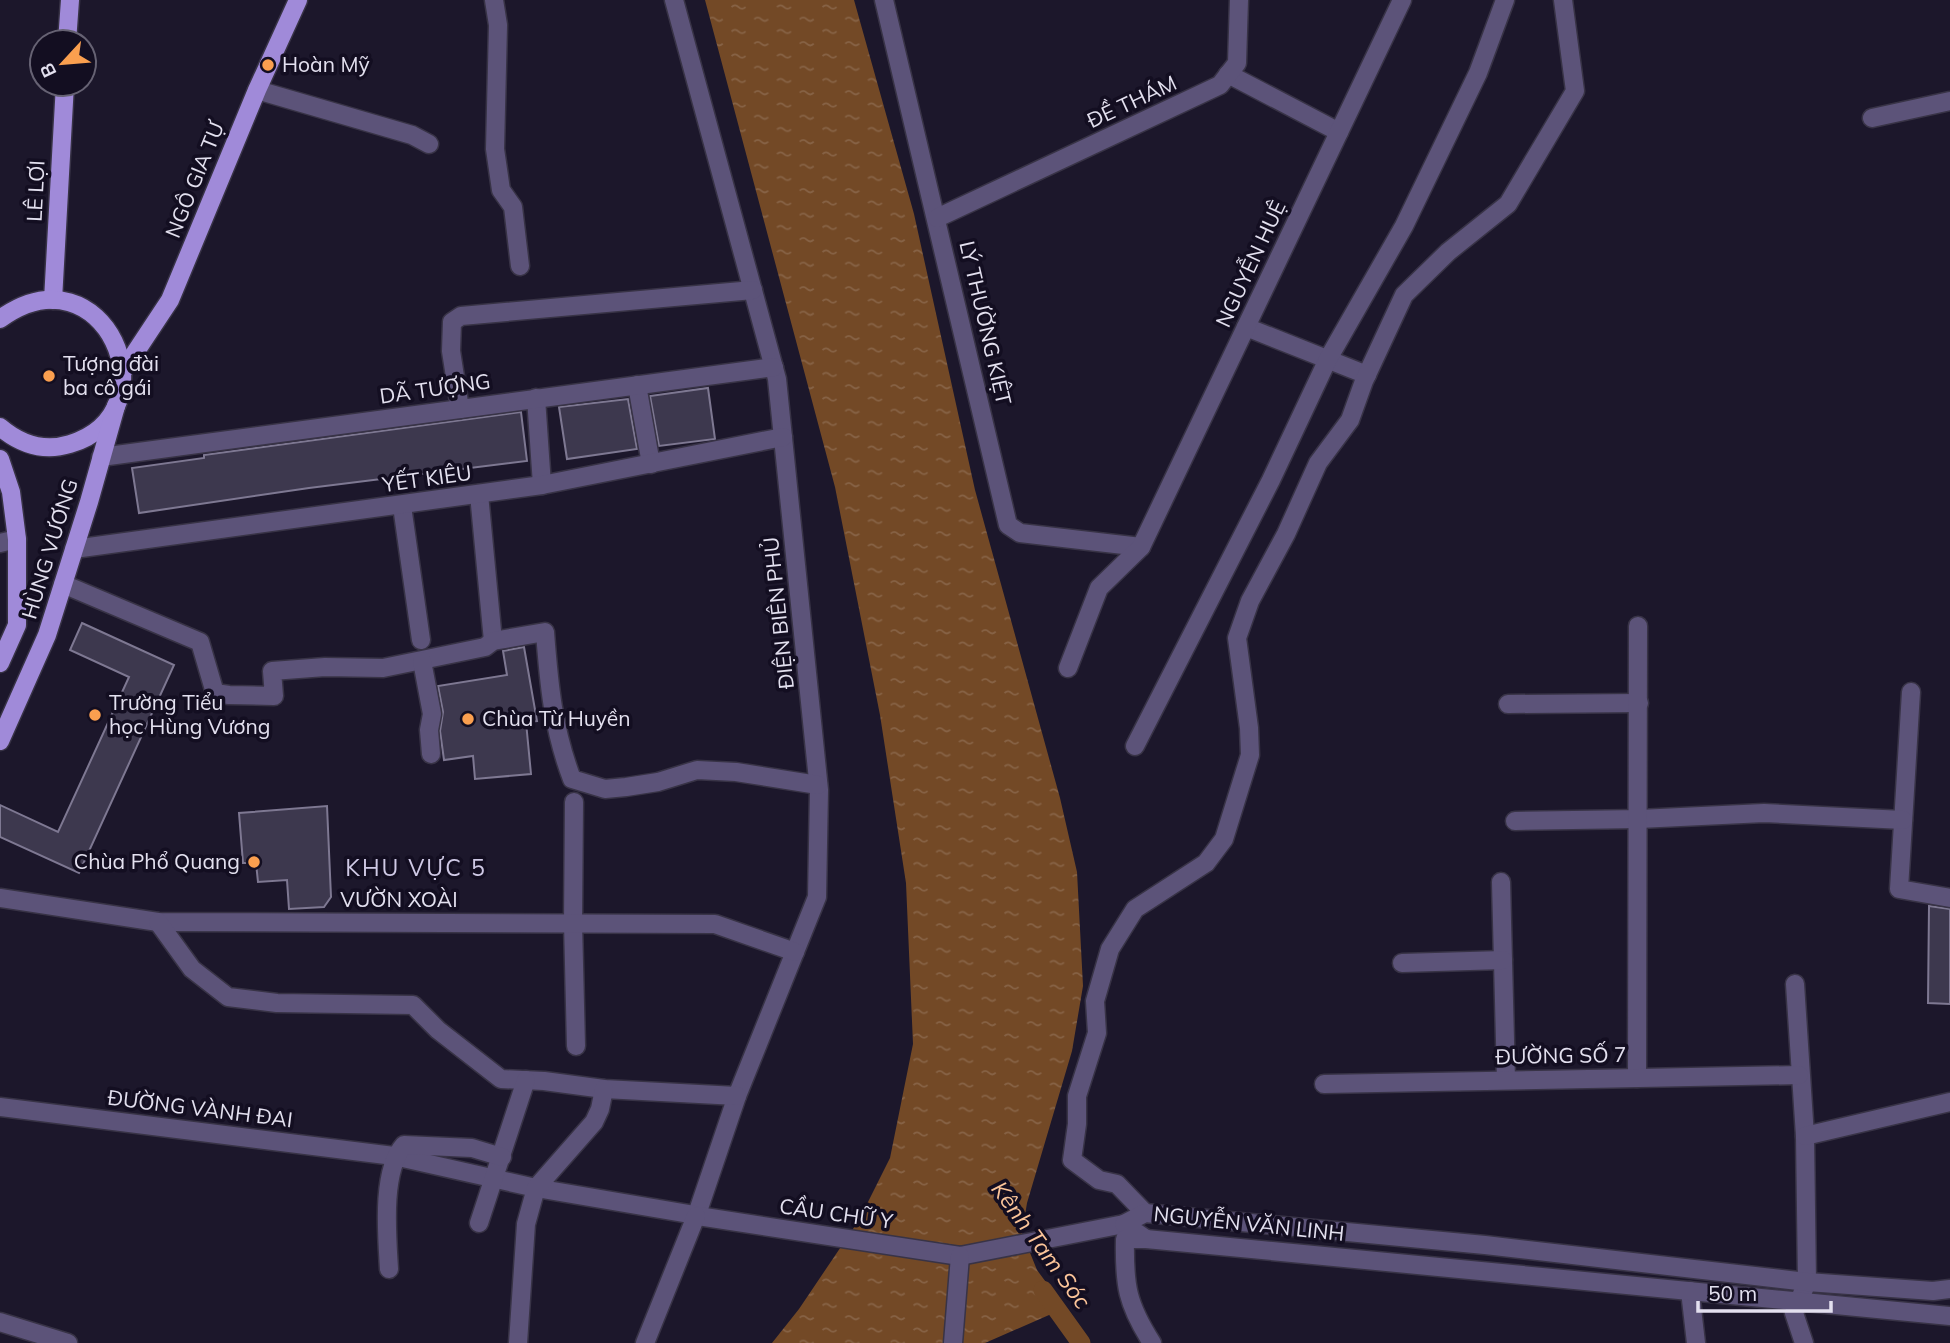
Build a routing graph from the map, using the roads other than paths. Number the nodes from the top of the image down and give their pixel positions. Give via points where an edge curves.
1 (70, 0) edge
2 (298, 0) edge
3 (494, 0) edge
4 (674, 0) edge
5 (884, 0) edge
6 (1239, 0) edge
7 (1402, 0) edge
8 (1506, 0) edge
9 (1563, 0) edge
10 (69, 28) edge
11 (1228, 74) junction
12 (257, 90) junction
13 (64, 98) edge
14 (1950, 101) edge
15 (1872, 118) dead end
16 (1339, 132) junction
17 (429, 144) dead end
18 (937, 218) junction
19 (520, 266) dead end
20 (753, 290) junction
21 (53, 300) junction
22 (19, 306) junction
23 (0, 307) edge
24 (0, 319) edge
25 (1246, 327) junction
26 (1328, 359) junction
27 (774, 367) junction
28 (123, 371) junction
29 (1367, 375) junction
30 (637, 385) junction
31 (536, 398) junction
32 (116, 406) junction
33 (460, 409) junction
34 (0, 427) edge
35 (783, 437) junction
36 (101, 457) junction
37 (0, 459) edge
38 (651, 464) junction
39 (542, 485) junction
40 (479, 494) junction
41 (402, 506) junction
42 (9, 541) edge
43 (1141, 547) junction
44 (75, 548) junction
45 (63, 584) junction
46 (17, 625) junction
47 (1639, 626) dead end
48 (47, 635) junction
49 (421, 640) dead end
50 (493, 641) junction
51 (422, 661) junction
52 (0, 663) edge
53 (1068, 668) dead end
54 (1911, 692) dead end
55 (1639, 703) junction
56 (1508, 704) dead end
57 (0, 741) edge
58 (1135, 746) dead end
59 (431, 754) dead end
60 (818, 785) junction
61 (574, 802) dead end
62 (1639, 819) junction
63 (1903, 820) junction
64 (1515, 821) dead end
65 (1501, 882) dead end
66 (0, 898) edge
67 (1950, 898) edge
68 (158, 922) junction
69 (573, 923) junction
70 (795, 952) junction
71 (1503, 960) junction
72 (1402, 963) dead end
73 (1795, 984) dead end
74 (576, 1046) dead end
75 (1799, 1075) junction
76 (1637, 1078) junction
77 (526, 1080) junction
78 (1506, 1080) junction
79 (1324, 1084) dead end
80 (604, 1089) junction
81 (737, 1096) junction
82 (1950, 1102) edge
83 (0, 1107) edge
84 (1805, 1136) junction
85 (394, 1156) junction
86 (502, 1157) junction
87 (495, 1178) junction
88 (536, 1188) junction
89 (1145, 1213) junction
90 (698, 1216) junction
91 (480, 1223) dead end
92 (1124, 1224) junction
93 (1146, 1239) junction
94 (1485, 1245) junction
95 (960, 1256) junction
96 (389, 1269) dead end
97 (1483, 1270) junction
98 (1807, 1282) junction
99 (1950, 1289) edge
100 (1690, 1291) junction
101 (1798, 1302) junction
102 (1950, 1316) edge
103 (0, 1322) edge
104 (29, 1338) edge
105 (68, 1343) edge
106 (518, 1343) edge
107 (645, 1343) edge
108 (953, 1343) edge
109 (1152, 1343) edge
110 (1696, 1343) edge
111 (1804, 1343) edge

1 - 10 main road
2 - 12 main road, NGÔ GIA TỰ
3 - 19 street via 498,25 495,149 501,190 513,207
4 - 20 street, ĐIỆN BIÊN PHỦ
5 - 18 street, LÝ THƯỜNG KIỆT
6 - 11 street via 1237,63
7 - 16 street, NGUYỄN HUỆ
8 - 26 street via 1478,73 1404,226
9 - 29 street via 1575,92 1508,204 1404,295
11 - 16 street
11 - 18 street, ĐỀ THÁM via 1220,85
12 - 17 street
12 - 28 main road, NGÔ GIA TỰ via 170,300
13 - 21 main road, LÊ LỢI
14 - 15 street
16 - 25 street, NGUYỄN HUỆ
18 - 43 street, LÝ THƯỜNG KIỆT via 1008,525 1020,533
20 - 27 street, ĐIỆN BIÊN PHỦ
20 - 33 street via 461,316 452,322 451,351
21 - 22 main road
21 - 28 main road via 74,304 109,330
22 - 23 main road
22 - 24 main road
25 - 26 street
25 - 43 street, NGUYỄN HUỆ
26 - 29 street
26 - 58 street
27 - 30 street, DÃ TƯỢNG
27 - 35 street, ĐIỆN BIÊN PHỦ
28 - 32 main road, HÙNG VƯƠNG
29 - 89 street via 1350,420 1318,463 1250,601 1237,638 1250,755 1224,839 1206,863 1135,909 1110,950 1094,1001 1097,1032 1077,1096 1072,1160 1099,1180 1117,1184
30 - 31 street, DÃ TƯỢNG
30 - 38 street
31 - 33 street, DÃ TƯỢNG
31 - 39 street
32 - 34 main road via 102,426 82,440 60,447 36,446 13,438
32 - 36 main road, HÙNG VƯƠNG
33 - 36 street, DÃ TƯỢNG
35 - 38 street, YẾT KIÊU
35 - 60 street, ĐIỆN BIÊN PHỦ
36 - 44 main road, HÙNG VƯƠNG
37 - 42 main road, HÙNG VƯƠNG via 10,492
38 - 39 street, YẾT KIÊU
39 - 40 street, YẾT KIÊU
40 - 41 street, YẾT KIÊU
40 - 50 street
41 - 44 street, YẾT KIÊU
41 - 49 street
42 - 46 main road, HÙNG VƯƠNG
43 - 53 street via 1099,588
44 - 45 main road, HÙNG VƯƠNG
45 - 48 main road, HÙNG VƯƠNG
45 - 51 street via 200,642 215,693 274,696 272,671 383,668
46 - 48 main road
46 - 52 main road, HÙNG VƯƠNG
47 - 55 street
48 - 57 main road, HÙNG VƯƠNG
50 - 51 street via 485,647
50 - 60 street via 545,632 550,697 572,779 605,789 626,788 696,770
51 - 59 street via 432,714
54 - 63 street
55 - 56 street
55 - 62 street
60 - 70 street, ĐIỆN BIÊN PHỦ via 817,897
61 - 69 street
62 - 63 street via 1765,813
62 - 64 street
62 - 76 street
63 - 67 street via 1899,889
65 - 71 street
66 - 68 street, VƯỜN XOÀI
68 - 69 street, VƯỜN XOÀI
68 - 77 street via 192,969 228,997 277,1003 413,1005 501,1079
69 - 70 street, VƯỜN XOÀI via 715,924
69 - 74 street
70 - 81 street, ĐIỆN BIÊN PHỦ
71 - 72 street
71 - 78 street
73 - 75 street
75 - 76 street, ĐƯỜNG SỐ 7
75 - 84 street
76 - 78 street, ĐƯỜNG SỐ 7
77 - 80 street
77 - 86 street
78 - 79 street, ĐƯỜNG SỐ 7
80 - 81 street
80 - 88 street via 594,1122
81 - 90 street, ĐIỆN BIÊN PHỦ
82 - 84 street
83 - 85 street, ĐƯỜNG VÀNH ĐAI
84 - 98 street
85 - 86 street, ĐƯỜNG VÀNH ĐAI via 404,1145 426,1145 472,1148
85 - 87 street, CẦU CHỮ Y
85 - 96 street via 387,1230
86 - 87 street
87 - 88 street, CẦU CHỮ Y
87 - 91 street
88 - 90 street, CẦU CHỮ Y
88 - 106 street via 526,1224
89 - 92 street, NGUYỄN VĂN LINH
89 - 94 street, NGUYỄN VĂN LINH
90 - 95 street, CẦU CHỮ Y
90 - 107 street, ĐIỆN BIÊN PHỦ
92 - 93 street, NGUYỄN VĂN LINH
92 - 95 street, CẦU CHỮ Y
93 - 97 street, NGUYỄN VĂN LINH
93 - 109 street via 1125,1239 1124,1278 1133,1310
94 - 97 street
94 - 98 street, NGUYỄN VĂN LINH
95 - 108 street
97 - 100 street, NGUYỄN VĂN LINH
98 - 99 street, NGUYỄN VĂN LINH
98 - 101 street
100 - 101 street, NGUYỄN VĂN LINH
100 - 110 street
101 - 102 street, NGUYỄN VĂN LINH
101 - 111 street via 1794,1313
103 - 104 street
104 - 105 street

